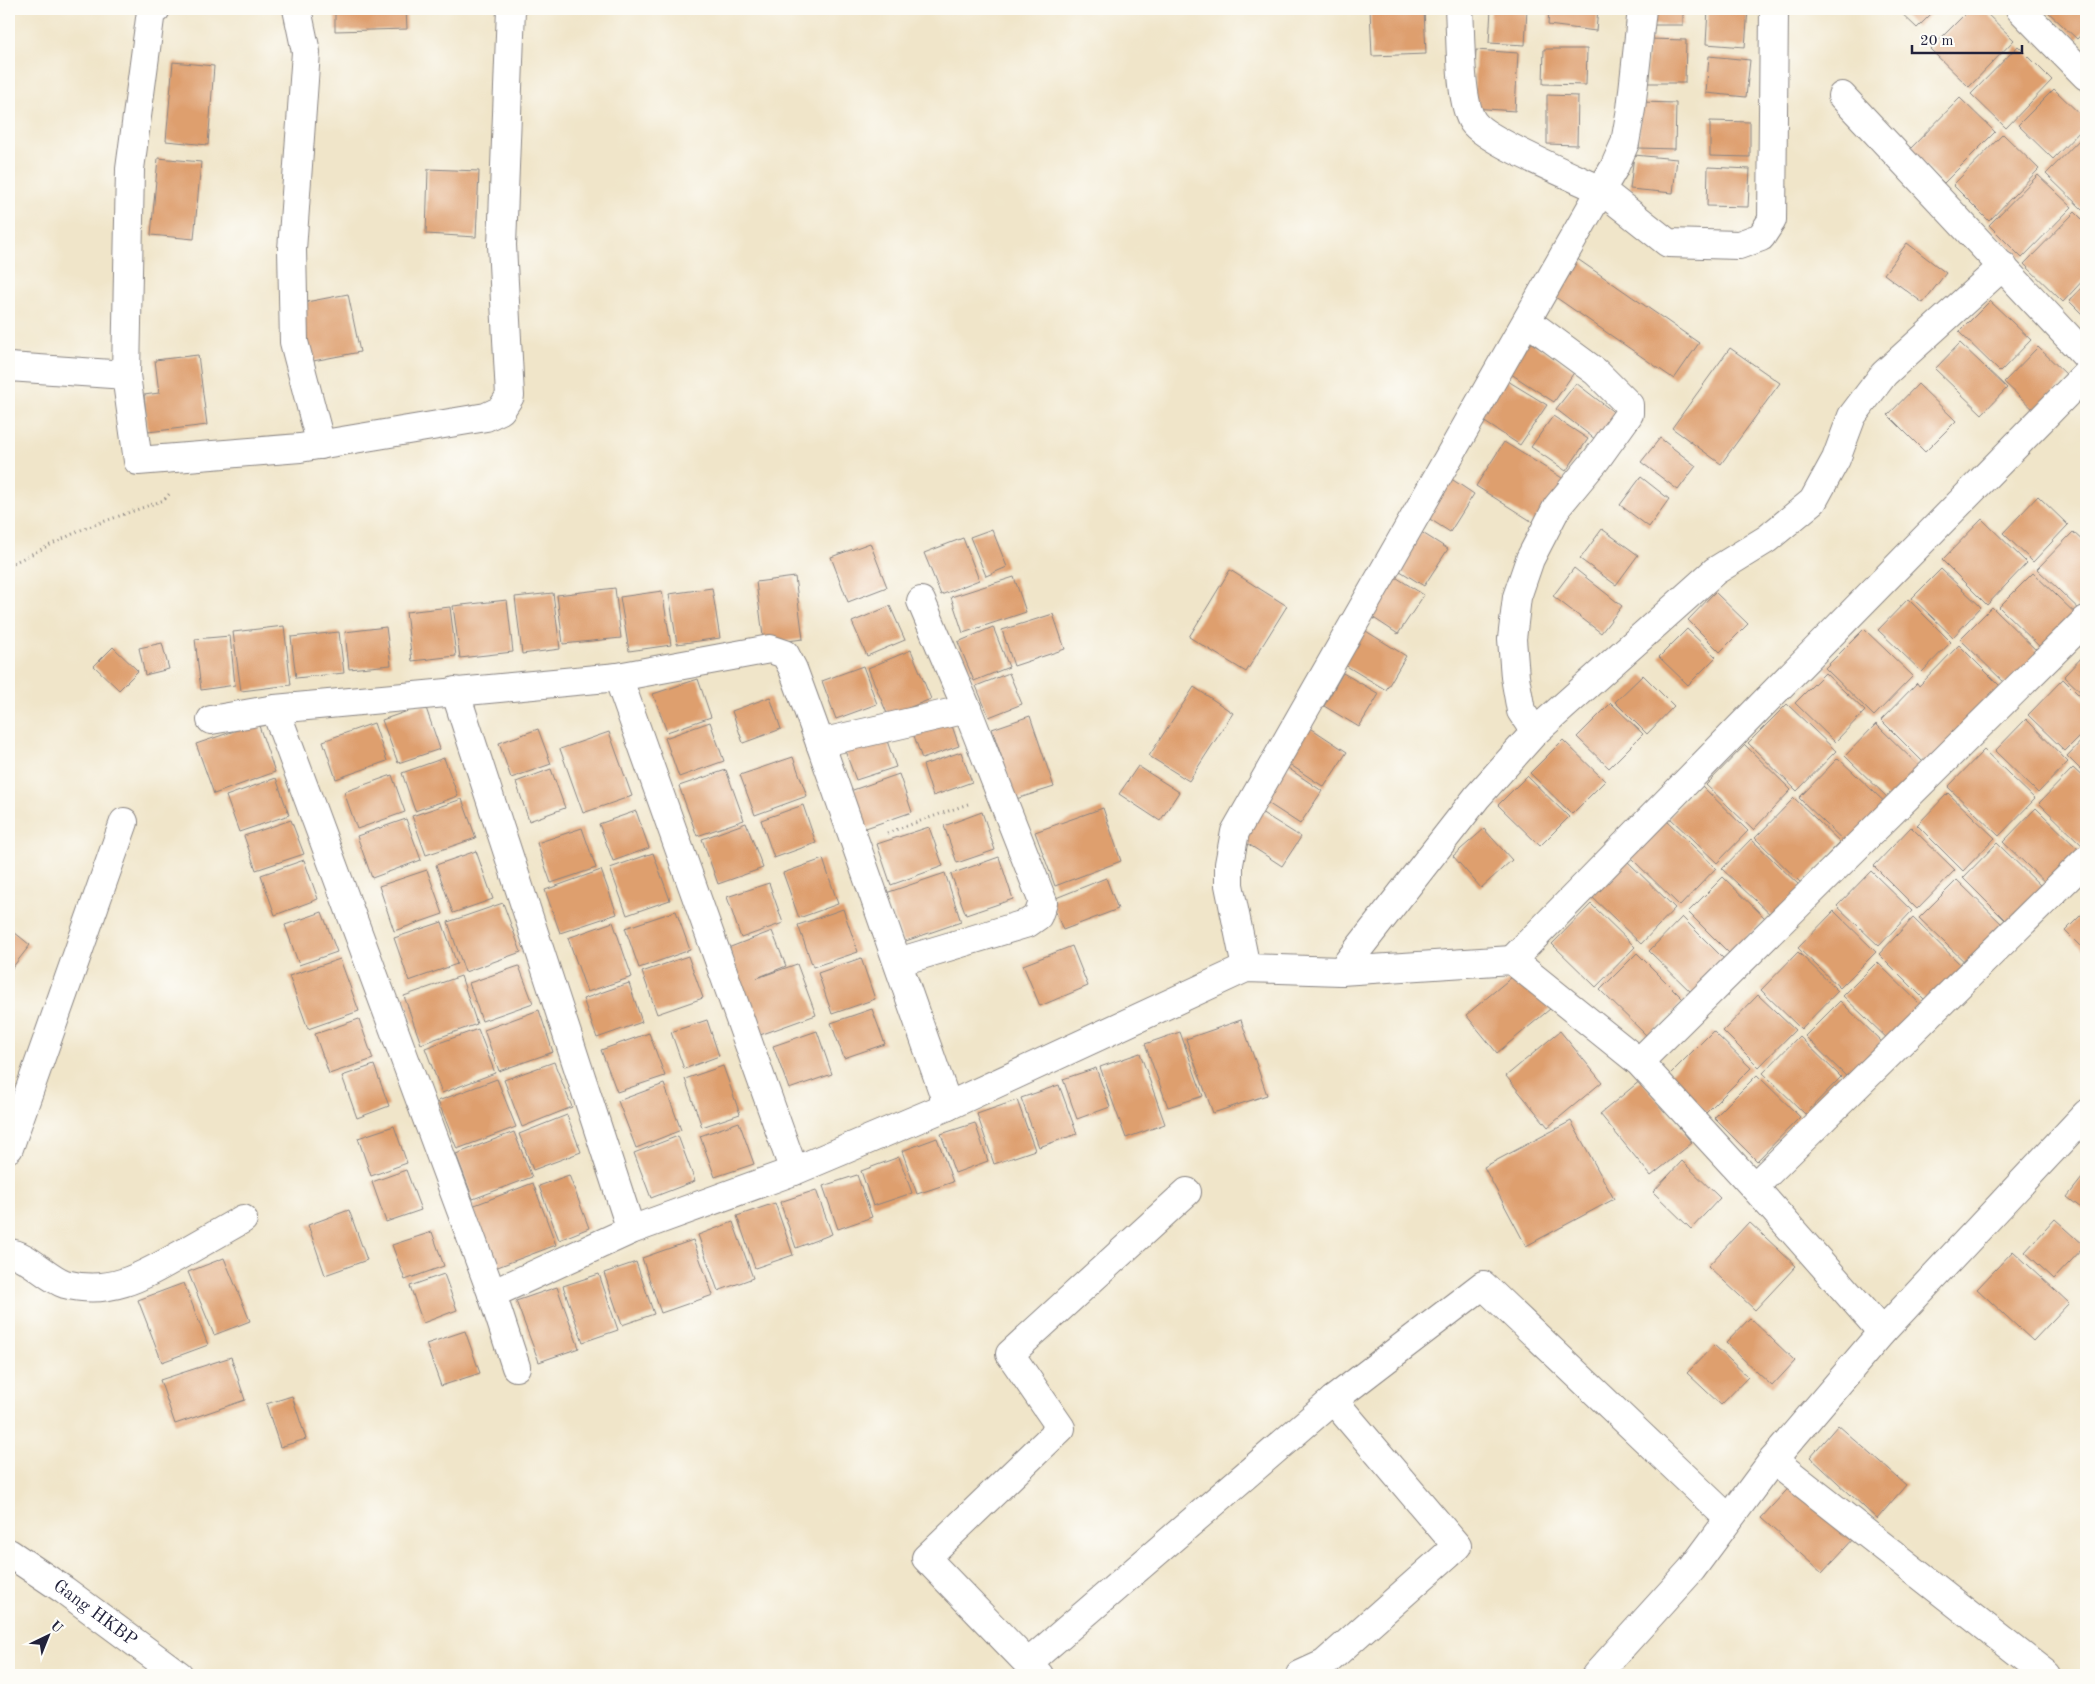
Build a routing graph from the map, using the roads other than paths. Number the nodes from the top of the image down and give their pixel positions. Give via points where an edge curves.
1 (156, 9) edge
2 (297, 9) edge
3 (511, 9) edge
4 (1459, 9) edge
5 (1642, 9) edge
6 (1774, 9) edge
7 (2020, 9) edge
8 (2086, 76) edge
9 (1842, 96) dead end
10 (1601, 190) junction
11 (2003, 266) junction
12 (1527, 321) junction
13 (2086, 356) edge
14 (9, 368) edge
15 (2086, 374) edge
16 (126, 376) junction
17 (321, 445) junction
18 (921, 601) dead end
19 (2086, 620) edge
20 (618, 677) junction
21 (455, 691) junction
22 (275, 709) junction
23 (967, 709) junction
24 (210, 720) dead end
25 (1535, 732) junction
26 (820, 743) junction
27 (124, 822) dead end
28 (2086, 860) edge
29 (1512, 960) junction
30 (898, 962) junction
31 (1246, 968) junction
32 (1341, 971) junction
33 (1639, 1062) junction
34 (948, 1106) junction
35 (2086, 1114) edge
36 (9, 1148) edge
37 (794, 1172) junction
38 (1754, 1187) junction
39 (1187, 1192) dead end
40 (243, 1220) dead end
41 (631, 1230) junction
42 (9, 1253) edge
43 (492, 1294) junction
44 (1882, 1332) junction
45 (516, 1367) dead end
46 (1333, 1400) junction
47 (1774, 1460) junction
48 (1729, 1519) junction
49 (9, 1553) edge
50 (1034, 1669) edge
51 (179, 1675) edge
52 (1300, 1675) edge
53 (1596, 1675) edge
54 (2047, 1675) edge

1 - 16 street via 151,11 130,169
2 - 17 street via 306,52 292,250 294,342
3 - 17 street via 502,245 510,396 501,410 486,418
4 - 10 street via 1464,101 1473,123 1498,140
5 - 10 street via 1632,109 1625,143
6 - 10 street via 1772,220 1761,237 1739,245 1668,243
7 - 8 street
9 - 11 street
10 - 12 street
11 - 13 street
11 - 25 street via 1884,374 1852,416 1836,459 1813,501 1767,539 1715,571
12 - 25 street via 1596,372 1628,404 1629,414 1557,507 1530,559 1518,597 1512,638 1515,677 1521,711
12 - 31 street via 1235,832 1229,885
14 - 16 street
15 - 29 street
16 - 17 street via 138,461
18 - 23 street
19 - 33 street
20 - 21 street
20 - 26 street via 770,649 777,651 785,654 793,669
20 - 37 street
21 - 22 street
21 - 41 street
22 - 24 street
22 - 43 street
23 - 26 street
23 - 30 street via 1043,902 1038,916 1028,923
25 - 32 street via 1477,797
26 - 30 street
27 - 36 street
28 - 38 street
29 - 32 street
29 - 33 street
30 - 34 street
31 - 32 street
31 - 34 street
33 - 38 street
34 - 37 street
35 - 44 street
37 - 41 street
38 - 44 street
39 - 50 street via 1010,1354 1061,1428 926,1558
40 - 42 street via 144,1276 117,1286 89,1288 64,1283
41 - 43 street
43 - 45 street
44 - 47 street
46 - 48 street via 1483,1285
46 - 50 street
46 - 52 street via 1457,1546 1324,1664
47 - 48 street
47 - 54 street
48 - 53 street via 1692,1569
49 - 51 street, Gang HKBP

